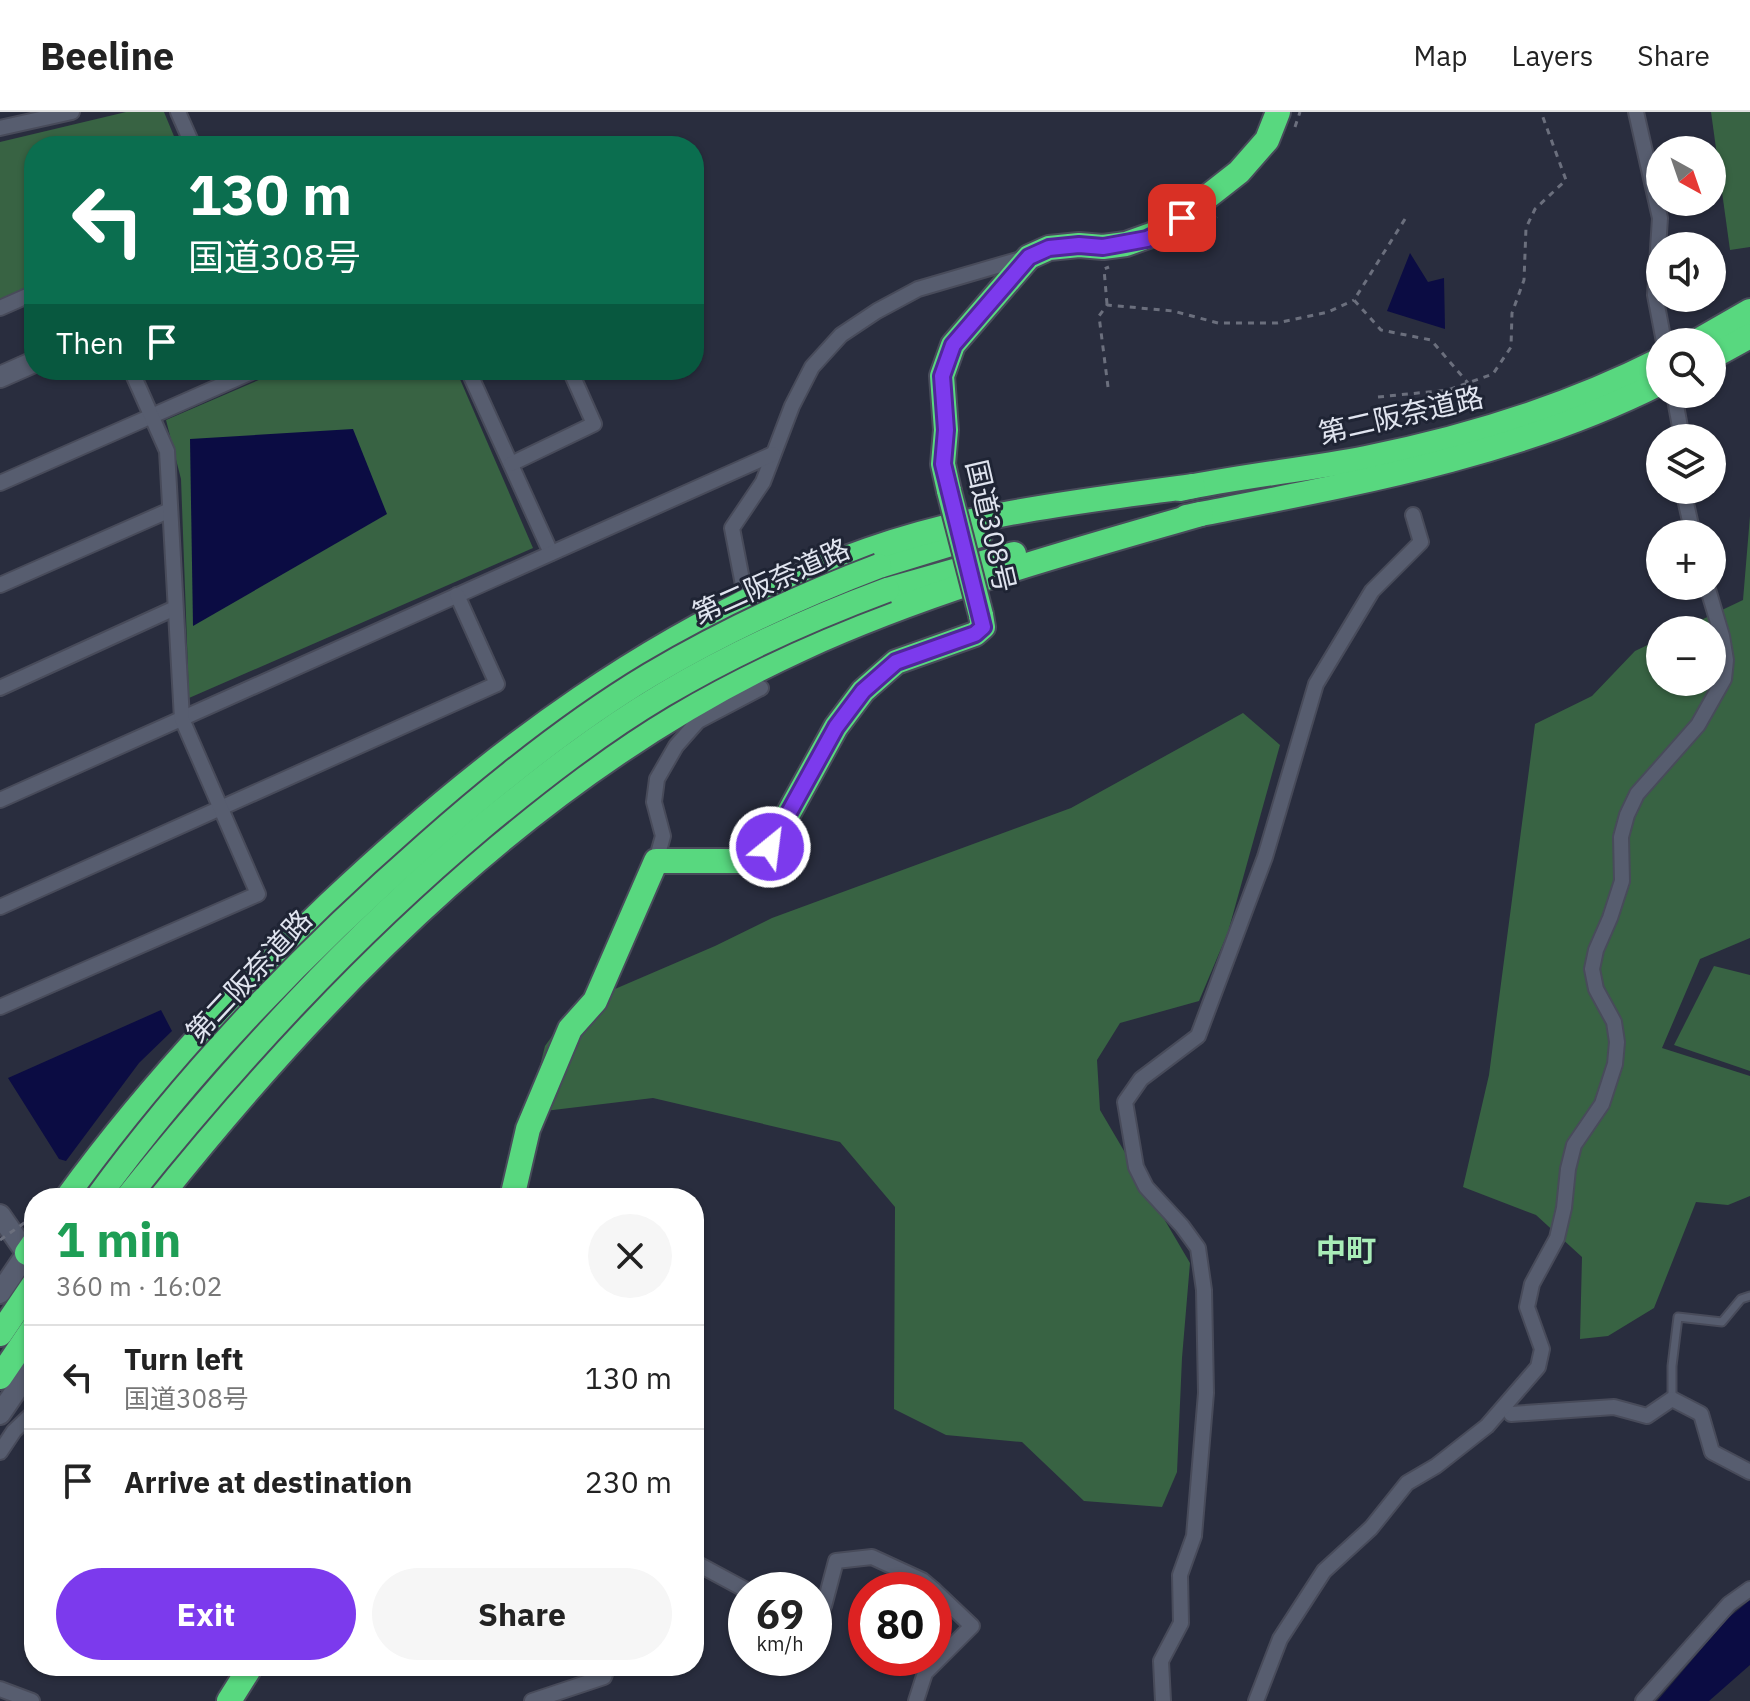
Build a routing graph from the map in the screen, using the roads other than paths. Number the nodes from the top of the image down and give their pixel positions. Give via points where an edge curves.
1 (72, 112) edge
2 (178, 112) edge
3 (1278, 112) edge
4 (1636, 112) edge
5 (0, 128) edge
6 (189, 136) edge
7 (1029, 257) junction
8 (24, 297) edge
9 (0, 308) edge
10 (1750, 311) edge
11 (1661, 328) edge
12 (1720, 328) edge
13 (1750, 336) edge
14 (1726, 349) edge
15 (24, 366) edge
16 (1646, 366) edge
17 (0, 377) edge
18 (136, 380) edge
19 (233, 380) edge
20 (473, 380) edge
21 (574, 380) edge
22 (1646, 389) edge
23 (152, 416) junction
24 (773, 454) junction
25 (511, 464) junction
26 (0, 483) edge
27 (1193, 486) junction
28 (170, 510) junction
29 (1201, 514) junction
30 (1413, 515) dead end
31 (551, 553) junction
32 (0, 585) edge
33 (744, 590) dead end
34 (457, 595) junction
35 (1711, 600) edge
36 (175, 608) junction
37 (0, 688) edge
38 (761, 688) dead end
39 (182, 719) junction
40 (0, 800) edge
41 (221, 809) junction
42 (656, 861) junction
43 (0, 907) edge
44 (0, 1007) edge
45 (75, 1188) edge
46 (105, 1188) edge
47 (135, 1188) edge
48 (167, 1188) edge
49 (514, 1188) edge
50 (0, 1216) edge
51 (24, 1244) edge
52 (24, 1263) edge
53 (0, 1293) edge
54 (1750, 1296) edge
55 (24, 1299) edge
56 (0, 1334) edge
57 (24, 1342) edge
58 (0, 1377) edge
59 (24, 1379) edge
60 (1672, 1399) junction
61 (0, 1414) edge
62 (1511, 1414) dead end
63 (24, 1422) edge
64 (0, 1452) edge
65 (1750, 1472) edge
66 (704, 1567) edge
67 (905, 1572) edge
68 (832, 1576) edge
69 (728, 1580) edge
70 (1750, 1589) edge
71 (952, 1607) edge
72 (952, 1646) edge
73 (245, 1676) edge
74 (604, 1676) edge
75 (924, 1676) edge
76 (0, 1689) edge
77 (32, 1701) edge
78 (229, 1701) edge
79 (532, 1701) edge
80 (916, 1701) edge
81 (1163, 1701) edge
82 (1256, 1701) edge
83 (1643, 1701) edge

1 - 5 street
2 - 6 street
3 - 7 highway via 1267,140 1239,172 1165,230 1126,244 1049,248
4 - 11 street via 1660,218 1655,295
7 - 24 street via 918,289 841,335 812,367
7 - 42 highway, 国道308号, bridge via 953,345 942,376 943,464 983,627 896,662 863,691 836,727 770,847 742,861
8 - 9 street
10 - 12 highway
13 - 14 highway
15 - 17 street
16 - 27 highway, 第二阪奈道路 via 1583,394 1438,441
18 - 23 street
19 - 23 street
20 - 25 street
21 - 25 street via 594,424
22 - 29 highway, 第二阪奈道路 via 1443,463
23 - 26 street
23 - 28 street via 167,451
24 - 31 street
24 - 33 street via 763,482 732,528
25 - 31 street
27 - 45 highway via 971,520 871,549 773,587 636,661 470,780 319,914 149,1092
27 - 46 highway, 第二阪奈道路, bridge via 975,536 879,566 783,605 670,664 582,720 482,796 372,892 178,1097
28 - 32 street
28 - 36 street
29 - 47 highway, 第二阪奈道路, bridge via 982,561 887,590 704,672 617,725 536,783 427,875 320,976 243,1058
29 - 48 highway via 998,573 846,629 758,669 631,743 513,831 406,926 277,1058
30 - 81 street via 1421,542 1372,591 1316,684 1265,857 1198,1036 1141,1079 1125,1102 1136,1167 1146,1187 1198,1248 1204,1290 1206,1393 1194,1536 1180,1575 1181,1623 1161,1661
31 - 34 street
34 - 39 street
34 - 41 street via 497,684
35 - 82 street via 1726,660 1724,679 1698,725 1637,794 1621,837 1622,881 1592,969 1614,1022 1615,1064 1602,1104 1574,1145 1557,1238 1532,1284 1527,1307 1542,1349 1538,1367 1487,1426 1407,1483 1371,1528 1324,1571 1280,1639
36 - 37 street
36 - 39 street
38 - 42 street via 698,721 676,746 657,779 654,802 663,836
39 - 40 street
39 - 41 street
41 - 43 street
41 - 44 street via 258,894
42 - 49 highway via 595,1001 570,1029 528,1129
50 - 51 street
52 - 53 street
54 - 60 lane via 1722,1322 1678,1317
55 - 56 highway
57 - 58 highway
59 - 61 street
60 - 62 street via 1647,1416 1614,1407
60 - 65 street via 1701,1414 1712,1452
63 - 64 street
66 - 69 street
67 - 68 street via 872,1557 836,1561
70 - 83 street via 1729,1604
71 - 72 street via 972,1626
73 - 78 highway
74 - 79 street
75 - 80 street
76 - 77 street

